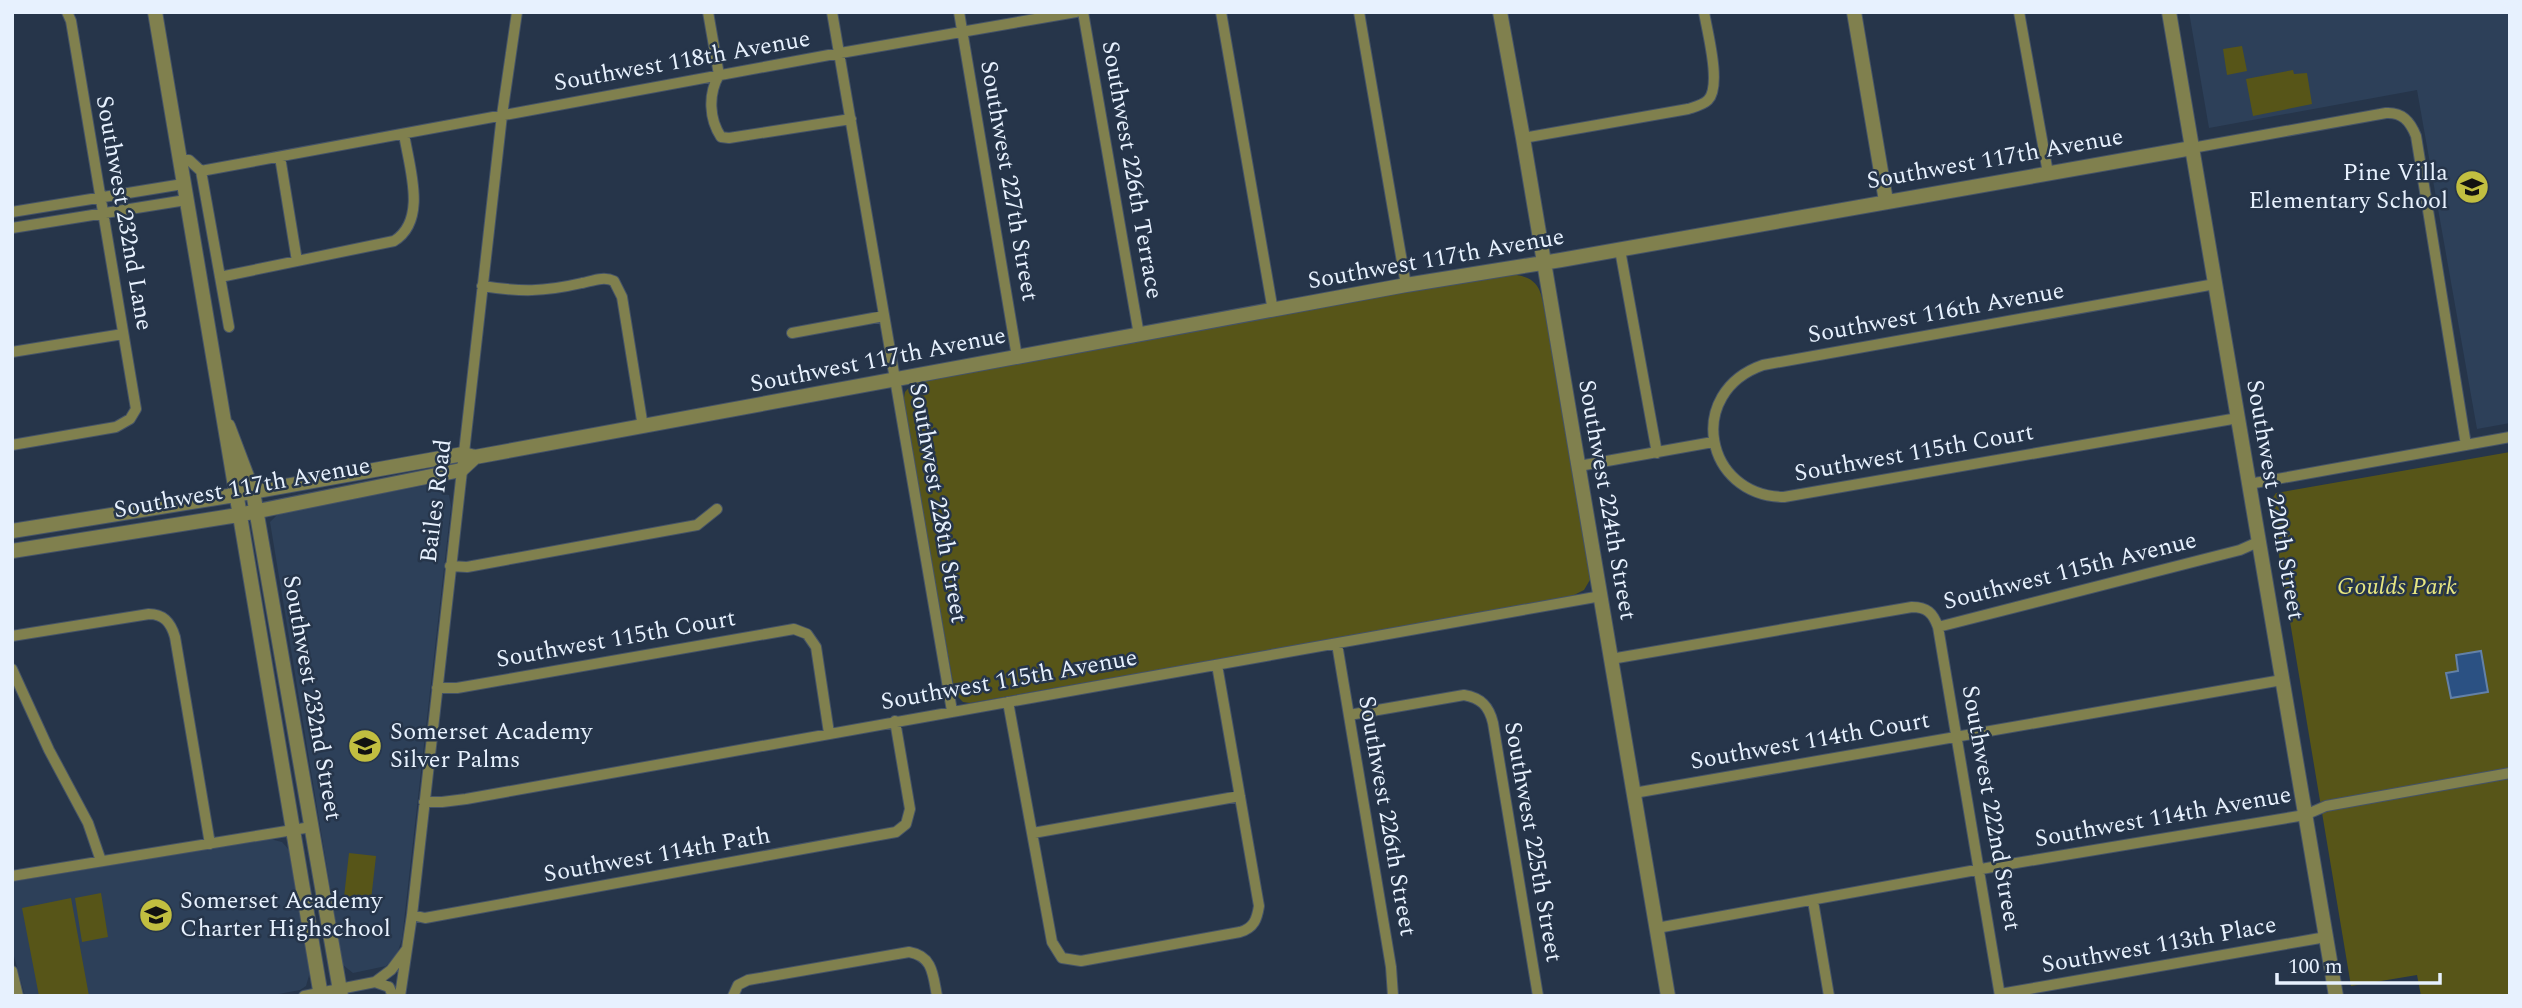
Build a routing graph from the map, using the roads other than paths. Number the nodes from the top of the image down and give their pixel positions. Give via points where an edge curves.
1 (67, 12) edge
2 (155, 12) edge
3 (517, 12) edge
4 (708, 12) edge
5 (832, 12) edge
6 (958, 12) edge
7 (1076, 12) edge
8 (1083, 12) edge
9 (1221, 12) edge
10 (1359, 12) edge
11 (1500, 12) edge
12 (1703, 12) edge
13 (1854, 12) edge
14 (2019, 12) edge
15 (2169, 12) edge
16 (962, 33) junction
17 (840, 53) junction
18 (719, 75) junction
19 (502, 115) junction
20 (851, 119) junction
21 (404, 134) junction
22 (1523, 138) junction
23 (2192, 148) junction
24 (280, 158) junction
25 (179, 160) junction
26 (201, 171) junction
27 (2048, 173) junction
28 (183, 184) junction
29 (100, 198) junction
30 (186, 200) junction
31 (1886, 201) junction
32 (12, 212) edge
33 (103, 214) junction
34 (12, 228) edge
35 (1620, 250) junction
36 (297, 261) junction
37 (1543, 263) junction
38 (220, 277) junction
39 (2215, 284) junction
40 (1406, 285) junction
41 (482, 286) junction
42 (1273, 311) junction
43 (884, 316) junction
44 (229, 327) dead end
45 (792, 333) dead end
46 (123, 334) junction
47 (1139, 335) junction
48 (12, 352) edge
49 (1017, 357) junction
50 (896, 379) junction
51 (221, 413) junction
52 (2238, 418) junction
53 (643, 427) junction
54 (2510, 436) edge
55 (1713, 442) junction
56 (12, 445) edge
57 (2466, 445) junction
58 (1657, 453) junction
59 (469, 456) junction
60 (1579, 466) junction
61 (461, 470) junction
62 (2249, 484) junction
63 (253, 492) junction
64 (235, 495) junction
65 (717, 509) dead end
66 (257, 512) junction
67 (238, 515) junction
68 (12, 531) edge
69 (2258, 542) junction
70 (12, 551) edge
71 (450, 566) junction
72 (1601, 596) junction
73 (1938, 627) junction
74 (12, 636) edge
75 (1337, 644) junction
76 (1611, 659) junction
77 (1217, 665) junction
78 (12, 669) edge
79 (2282, 680) junction
80 (437, 688) junction
81 (1008, 702) junction
82 (952, 711) junction
83 (1349, 715) junction
84 (895, 721) junction
85 (829, 733) junction
86 (1956, 737) junction
87 (2510, 773) edge
88 (1634, 793) junction
89 (1240, 796) junction
90 (424, 802) junction
91 (2305, 815) junction
92 (312, 827) junction
93 (292, 830) junction
94 (1033, 833) junction
95 (210, 844) junction
96 (101, 862) junction
97 (1979, 870) junction
98 (12, 876) edge
99 (1813, 901) junction
100 (412, 915) junction
101 (1657, 928) junction
102 (2326, 937) junction
103 (407, 948) junction
104 (12, 971) edge
105 (375, 982) junction
106 (340, 992) edge
107 (734, 992) edge
108 (321, 994) edge
109 (2000, 995) edge
110 (19, 996) edge
111 (304, 996) edge
112 (393, 996) edge
113 (400, 996) edge
114 (937, 996) edge
115 (1393, 996) edge
116 (1538, 996) edge
117 (1668, 996) edge
118 (1829, 996) edge
119 (2336, 996) edge

1 - 29 street, Southwest 232nd Lane
2 - 25 street, Southwest 232nd Street
3 - 19 street, Bailes Road
4 - 18 street
5 - 17 street, Southwest 228th Street
6 - 16 street, Southwest 227th Street
7 - 16 street, Southwest 118th Avenue
8 - 47 street, Southwest 226th Terrace
9 - 42 street
10 - 40 street
11 - 22 street, Southwest 224th Street
12 - 22 street via 1714,78 1711,97 1688,108
13 - 31 street
14 - 27 street
15 - 23 street, Southwest 220th Street
16 - 17 street, Southwest 118th Avenue
16 - 49 street, Southwest 227th Street
17 - 18 street, Southwest 118th Avenue
17 - 20 street, Southwest 228th Street
18 - 19 street, Southwest 118th Avenue
18 - 20 street via 712,91 714,123 721,137
19 - 21 street, Southwest 118th Avenue
19 - 41 street, Bailes Road
20 - 43 street, Southwest 228th Street
21 - 24 street, Southwest 118th Avenue
21 - 36 street via 415,205 404,235
22 - 37 street, Southwest 224th Street
23 - 27 street, Southwest 117th Avenue
23 - 39 street, Southwest 220th Street
23 - 57 street, Southwest 117th Avenue via 2385,113 2405,118 2416,136
24 - 26 street, Southwest 118th Avenue
24 - 36 street
25 - 26 street via 189,160
25 - 28 street, Southwest 232nd Street
26 - 38 street
27 - 31 street, Southwest 117th Avenue
28 - 29 street
28 - 30 street, Southwest 232nd Street
29 - 32 street
29 - 33 street, Southwest 232nd Lane
30 - 33 street
30 - 51 street, Southwest 232nd Street
31 - 35 street, Southwest 117th Avenue
33 - 34 street
33 - 46 street, Southwest 232nd Lane
35 - 37 street, Southwest 117th Avenue
35 - 58 street
36 - 38 street
37 - 40 street, Southwest 117th Avenue
37 - 60 street, Southwest 224th Street
38 - 44 street
39 - 52 street, Southwest 220th Street
39 - 55 street, Southwest 116th Avenue via 1763,365 1741,376 1726,391 1715,411
40 - 42 street, Southwest 117th Avenue
41 - 53 street via 523,292 601,279 614,281 622,297
41 - 59 street, Bailes Road
42 - 47 street, Southwest 117th Avenue
43 - 45 street
43 - 50 street, Southwest 228th Street
46 - 48 street
46 - 56 street, Southwest 232nd Lane via 135,414 116,427
47 - 49 street, Southwest 117th Avenue
49 - 50 street, Southwest 117th Avenue
50 - 53 street, Southwest 117th Avenue
50 - 82 street, Southwest 228th Street
51 - 63 street, Southwest 232nd Street
51 - 64 street, Southwest 232nd Street
52 - 55 street, Southwest 115th Court via 1784,497 1760,493 1738,480
52 - 62 street, Southwest 220th Street
53 - 59 street, Southwest 117th Avenue
54 - 57 street
55 - 58 street
57 - 62 street
58 - 60 street
59 - 61 street
59 - 63 street, Southwest 117th Avenue
60 - 72 street, Southwest 224th Street
61 - 66 street, Southwest 117th Avenue
61 - 71 street, Bailes Road
62 - 69 street, Southwest 220th Street
63 - 64 street, Southwest 117th Avenue
63 - 66 street, Southwest 232nd Street
64 - 67 street, Southwest 232nd Street
64 - 68 street, Southwest 117th Avenue
65 - 71 street via 697,525 467,567
66 - 67 street, Southwest 117th Avenue
66 - 92 street, Southwest 232nd Street
67 - 70 street, Southwest 117th Avenue
67 - 93 street, Southwest 232nd Street
69 - 73 street, Southwest 115th Avenue
69 - 79 street, Southwest 220th Street
71 - 80 street, Bailes Road
72 - 75 street, Southwest 115th Avenue
72 - 76 street, Southwest 224th Street
73 - 76 street, Southwest 115th Avenue via 1928,610 1912,607
73 - 86 street, Southwest 222nd Street
74 - 95 street via 149,614 167,620 175,637
75 - 77 street, Southwest 115th Avenue
75 - 83 street, Southwest 226th Street
76 - 88 street, Southwest 224th Street
77 - 81 street, Southwest 115th Avenue
77 - 89 street
78 - 96 street via 88,823
79 - 86 street, Southwest 114th Court
79 - 91 street, Southwest 220th Street
80 - 85 street, Southwest 115th Court via 479,685 787,629 802,631 816,647
80 - 90 street, Bailes Road
81 - 82 street, Southwest 115th Avenue
81 - 94 street
82 - 84 street, Southwest 115th Avenue
83 - 115 street, Southwest 226th Street
83 - 116 street, Southwest 225th Street via 1460,695 1488,708
84 - 85 street, Southwest 115th Avenue
84 - 100 street, Southwest 114th Path via 910,809 906,824 896,832 431,916
85 - 90 street, Southwest 115th Avenue
86 - 88 street, Southwest 114th Court
86 - 97 street, Southwest 222nd Street
87 - 91 street, Southwest 114th Avenue via 2326,806
88 - 101 street, Southwest 224th Street
89 - 94 street
89 - 94 street via 1259,906 1252,926 1081,961 1062,958 1052,942
90 - 100 street, Bailes Road
91 - 97 street, Southwest 114th Avenue
91 - 102 street, Southwest 220th Street
92 - 93 street
92 - 106 street, Southwest 232nd Street
93 - 95 street
93 - 108 street, Southwest 232nd Street
95 - 96 street
96 - 98 street
97 - 99 street, Southwest 114th Avenue
97 - 109 street, Southwest 222nd Street
99 - 101 street, Southwest 114th Avenue
99 - 118 street
100 - 103 street, Bailes Road
101 - 117 street, Southwest 224th Street
102 - 109 street, Southwest 113th Place
102 - 119 street, Southwest 220th Street
103 - 105 street via 391,971
103 - 113 street, Bailes Road
104 - 110 street
105 - 106 street
105 - 112 street via 390,987
106 - 108 street
107 - 114 street via 748,980 915,953 930,964
108 - 111 street

